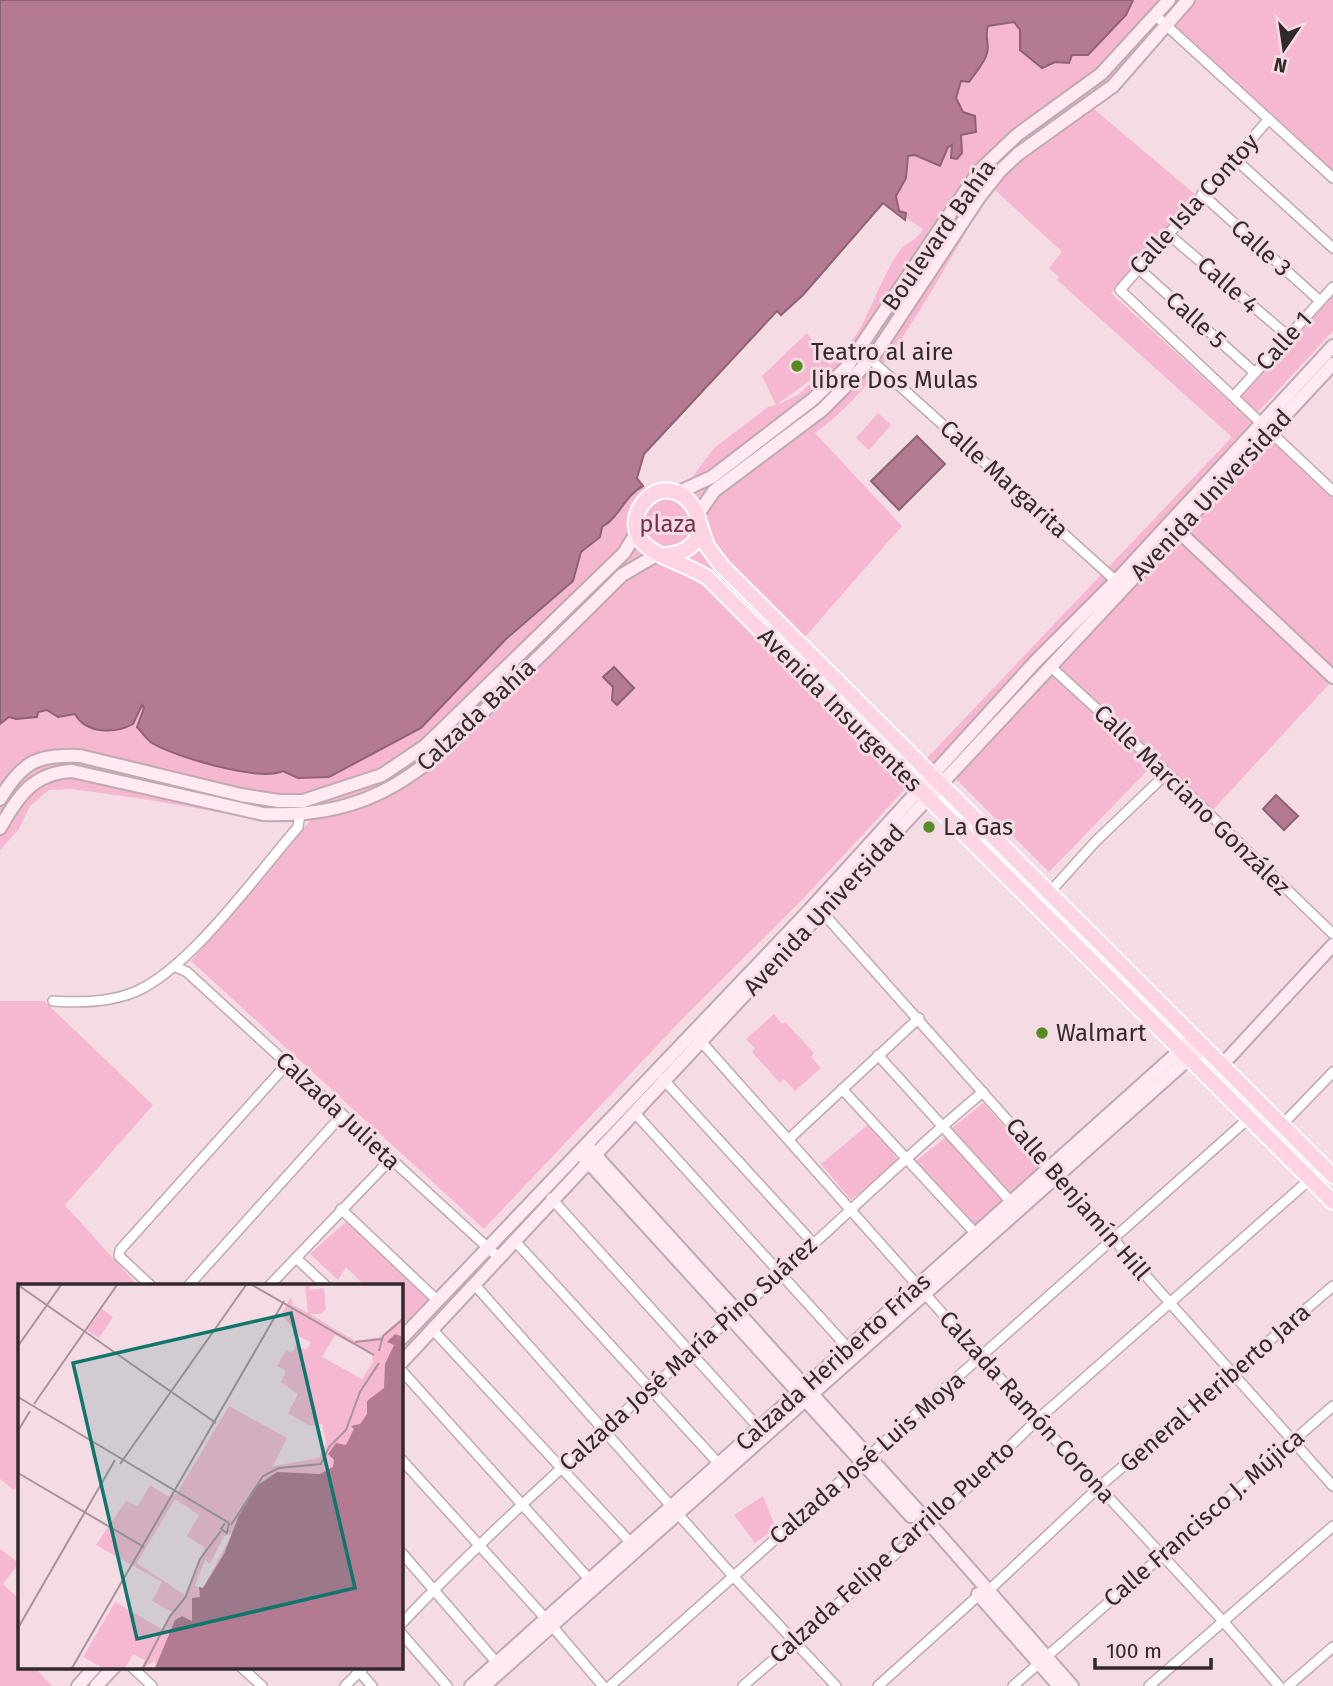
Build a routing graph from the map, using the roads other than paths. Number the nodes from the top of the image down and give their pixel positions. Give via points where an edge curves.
1 (1168, 0) edge
2 (1188, 0) edge
3 (1155, 15) junction
4 (1166, 25) junction
5 (1269, 119) junction
6 (1234, 158) junction
7 (1333, 178) edge
8 (1202, 194) junction
9 (1167, 233) junction
10 (1333, 248) edge
11 (1137, 267) junction
12 (1333, 286) edge
13 (1320, 301) junction
14 (1288, 337) junction
15 (1333, 346) edge
16 (860, 350) junction
17 (872, 358) junction
18 (1333, 364) edge
19 (1255, 373) junction
20 (1234, 396) junction
21 (1261, 421) junction
22 (1271, 432) junction
23 (1332, 488) edge
24 (677, 493) junction
25 (699, 520) junction
26 (1174, 528) junction
27 (637, 532) junction
28 (662, 554) junction
29 (1116, 581) junction
30 (1051, 667) junction
31 (1333, 677) edge
32 (834, 678) junction
33 (819, 690) junction
34 (1167, 773) junction
35 (166, 776) junction
36 (937, 781) junction
37 (164, 792) junction
38 (924, 794) junction
39 (0, 799) edge
40 (300, 814) junction
41 (0, 828) edge
42 (1049, 893) junction
43 (823, 913) junction
44 (1333, 934) edge
45 (1333, 944) edge
46 (176, 967) junction
47 (53, 1002) dead end
48 (919, 1018) junction
49 (696, 1036) junction
50 (1198, 1042) junction
51 (1185, 1054) junction
52 (878, 1055) junction
53 (287, 1064) junction
54 (1222, 1065) junction
55 (1333, 1072) edge
56 (663, 1079) junction
57 (842, 1089) junction
58 (983, 1092) junction
59 (634, 1112) junction
60 (342, 1115) junction
61 (1249, 1118) junction
62 (1282, 1125) junction
63 (941, 1126) junction
64 (790, 1139) junction
65 (586, 1152) junction
66 (906, 1159) junction
67 (390, 1160) junction
68 (1055, 1171) junction
69 (1328, 1172) edge
70 (1311, 1180) junction
71 (551, 1198) junction
72 (1011, 1202) junction
73 (1333, 1202) edge
74 (341, 1209) junction
75 (850, 1210) junction
76 (976, 1234) junction
77 (1112, 1238) junction
78 (514, 1240) junction
79 (813, 1243) junction
80 (487, 1248) junction
81 (498, 1257) junction
82 (296, 1258) junction
83 (780, 1275) junction
84 (149, 1284) edge
85 (189, 1284) edge
86 (271, 1284) edge
87 (325, 1284) edge
88 (474, 1284) junction
89 (1333, 1286) edge
90 (922, 1289) junction
91 (438, 1301) junction
92 (1171, 1304) junction
93 (733, 1316) junction
94 (432, 1329) junction
95 (402, 1338) edge
96 (848, 1348) junction
97 (690, 1353) junction
98 (982, 1357) junction
99 (402, 1362) edge
100 (402, 1371) edge
101 (1233, 1375) junction
102 (649, 1390) junction
103 (804, 1394) junction
104 (1333, 1405) edge
105 (1037, 1420) junction
106 (759, 1428) junction
107 (606, 1430) junction
108 (1294, 1441) junction
109 (402, 1460) edge
110 (863, 1461) junction
111 (719, 1464) junction
112 (561, 1468) junction
113 (1333, 1486) edge
114 (1099, 1488) junction
115 (522, 1504) junction
116 (675, 1509) junction
117 (1333, 1526) edge
118 (927, 1527) junction
119 (631, 1543) junction
120 (478, 1544) junction
121 (402, 1553) edge
122 (1161, 1555) junction
123 (733, 1576) junction
124 (590, 1580) junction
125 (434, 1590) junction
126 (983, 1594) junction
127 (1223, 1620) junction
128 (549, 1622) junction
129 (402, 1623) edge
130 (402, 1634) edge
131 (794, 1641) junction
132 (1333, 1647) edge
133 (1041, 1660) junction
134 (497, 1663) junction
135 (94, 1668) edge
136 (113, 1668) edge
137 (133, 1668) edge
138 (242, 1668) edge
139 (359, 1669) edge
140 (78, 1686) edge
141 (96, 1686) edge
142 (152, 1686) edge
143 (262, 1686) edge
144 (345, 1686) edge
145 (372, 1686) edge
146 (447, 1686) edge
147 (471, 1686) edge
148 (484, 1686) edge
149 (603, 1686) edge
150 (610, 1686) edge
151 (743, 1686) edge
152 (836, 1686) edge
153 (878, 1686) edge
154 (1013, 1686) edge
155 (1059, 1686) edge
156 (1072, 1686) edge
157 (1149, 1686) edge
158 (1279, 1686) edge
159 (1288, 1686) edge

1 - 3 main road, Boulevard Bahía
2 - 4 main road, Boulevard Bahía
3 - 4 street
3 - 16 main road, Boulevard Bahía via 1101,74 1017,135 979,171
4 - 5 street
4 - 17 main road, Boulevard Bahía via 1104,94 1000,171
5 - 6 street, Calle Isla Contoy
5 - 7 street
6 - 8 street, Calle Isla Contoy
6 - 10 street
8 - 9 street, Calle Isla Contoy
8 - 13 street, Calle 3
9 - 11 street, Calle Isla Contoy
9 - 14 street, Calle 4
11 - 19 street, Calle 5
11 - 20 street, Calle Isla Contoy via 1120,290
12 - 13 street, Calle 1
13 - 14 street, Calle 1
14 - 19 street, Calle 1
15 - 21 main road, Avenida Universidad
16 - 17 street, Calle Margarita
16 - 24 main road, Boulevard Bahía via 812,400 712,477
17 - 25 main road, Boulevard Bahía via 822,411 709,495
17 - 29 street, Calle Margarita
18 - 22 main road, Avenida Universidad
19 - 20 street, Calle 1
20 - 21 street
21 - 22 street
21 - 26 main road, Avenida Universidad
22 - 23 street
22 - 26 main road, Avenida Universidad
24 - 25 main road via 690,501
24 - 27 main road via 658,493 642,504
25 - 28 main road via 693,543 676,554
25 - 32 main road, Avenida Insurgentes via 707,546 722,566
26 - 29 main road, Avenida Universidad
26 - 30 main road, Avenida Universidad
26 - 31 main road
27 - 28 main road via 644,545
27 - 35 main road, Calzada Bahía via 624,553 449,724 382,775 303,801 241,795
28 - 33 main road, Avenida Insurgentes via 708,578
28 - 40 main road, Calzada Bahía via 622,575 437,758 374,796
29 - 36 main road, Avenida Universidad via 1036,661
30 - 34 street, Calle Marciano González
30 - 36 main road, Avenida Universidad
32 - 33 main road
32 - 36 main road, Avenida Insurgentes
33 - 38 main road, Avenida Insurgentes
34 - 42 street
34 - 44 street, Calle Marciano González
35 - 37 main road
35 - 39 main road, Calzada Bahía via 80,756 43,758 13,777
36 - 38 main road, Avenida Universidad
36 - 42 main road, Avenida Insurgentes
37 - 40 main road, Calzada Bahía via 231,809
37 - 41 main road, Calzada Bahía via 72,771 56,772 22,791
38 - 43 main road, Avenida Universidad
38 - 49 main road, Avenida Universidad
38 - 51 main road, Avenida Insurgentes
40 - 46 street via 298,827
42 - 50 main road, Avenida Insurgentes
43 - 48 street, Calle Benjamín Hill
43 - 49 main road, Avenida Universidad
45 - 54 main road
46 - 47 street via 135,992 83,1003
46 - 53 street, Calzada Julieta
48 - 52 street
48 - 58 street, Calle Benjamín Hill
49 - 56 main road, Avenida Universidad
49 - 64 street, Calzada Ramón Corona
49 - 65 main road, Avenida Universidad
50 - 51 main road, Calzada Heriberto Frías
50 - 54 main road, Avenida Insurgentes
51 - 61 main road, Avenida Insurgentes
51 - 68 main road, Calzada Heriberto Frías
52 - 57 street
52 - 63 street
53 - 60 street, Calzada Julieta
53 - 84 street via 118,1253
54 - 62 main road, Avenida Insurgentes
55 - 62 street
56 - 59 main road, Avenida Universidad
56 - 79 street
57 - 64 street
57 - 66 street
58 - 63 street, Calzada José María Pino Suárez
58 - 68 street, Calle Benjamín Hill
59 - 65 main road, Avenida Universidad
59 - 83 street
60 - 67 street, Calzada Julieta
60 - 85 street
61 - 70 main road, Avenida Insurgentes
61 - 77 street, Calzada José Luis Moya
62 - 69 main road, Avenida Insurgentes
63 - 66 street, Calzada José María Pino Suárez
63 - 72 street
64 - 75 street, Calzada Ramón Corona
65 - 71 main road, Avenida Universidad
65 - 80 main road, Avenida Universidad
65 - 93 main road
66 - 75 street, Calzada José María Pino Suárez
66 - 76 street
67 - 74 street
67 - 80 street, Calzada Julieta
68 - 72 main road, Calzada Heriberto Frías
68 - 77 street, Calle Benjamín Hill
68 - 90 main road, Calzada Heriberto Frías
69 - 70 street, Calzada Felipe Carrillo Puerto
70 - 73 main road, Avenida Insurgentes
70 - 92 street, Calzada Felipe Carrillo Puerto
71 - 78 main road, Avenida Universidad
71 - 97 street
72 - 76 main road, Calzada Heriberto Frías
74 - 82 street
74 - 91 street
75 - 79 street, Calzada José María Pino Suárez
75 - 90 street, Calzada Ramón Corona
76 - 90 main road, Calzada Heriberto Frías
77 - 92 street, Calle Benjamín Hill
77 - 98 street, Calzada José Luis Moya
78 - 81 main road, Avenida Universidad
78 - 102 street
79 - 83 street, Calzada José María Pino Suárez
80 - 81 street, Calzada Julieta
80 - 91 main road, Avenida Universidad
81 - 88 main road, Avenida Universidad
82 - 86 street
82 - 87 street
83 - 93 street, Calzada José María Pino Suárez
83 - 96 street
88 - 94 main road, Avenida Universidad
88 - 107 street
89 - 101 street, General Heriberto Jara
90 - 96 main road, Calzada Heriberto Frías
90 - 98 street, Calzada Ramón Corona
90 - 103 main road, Calzada Heriberto Frías
91 - 95 main road, Avenida Universidad
92 - 101 street, Calle Benjamín Hill
92 - 105 street, Calzada Felipe Carrillo Puerto
93 - 97 street, Calzada José María Pino Suárez
93 - 103 main road
94 - 99 main road, Avenida Universidad
94 - 112 street
96 - 103 main road, Calzada Heriberto Frías
97 - 102 street, Calzada José María Pino Suárez
97 - 106 street
98 - 105 street, Calzada Ramón Corona
98 - 110 street, Calzada José Luis Moya
100 - 115 street
101 - 108 street, Calle Benjamín Hill
101 - 114 street, General Heriberto Jara
102 - 107 street, Calzada José María Pino Suárez
102 - 111 street
103 - 106 main road, Calzada Heriberto Frías
103 - 110 main road
103 - 116 main road, Calzada Heriberto Frías
104 - 108 street, Calle Francisco J. Mújica
105 - 114 street, Calzada Ramón Corona
105 - 118 street, Calzada Felipe Carrillo Puerto
106 - 111 main road, Calzada Heriberto Frías
107 - 112 street, Calzada José María Pino Suárez
107 - 116 street
108 - 113 street, Calle Benjamín Hill
108 - 122 street, Calle Francisco J. Mújica
109 - 120 street
110 - 118 main road
110 - 123 street, Calzada José Luis Moya
111 - 116 main road, Calzada Heriberto Frías
112 - 115 street, Calzada José María Pino Suárez
112 - 119 street
114 - 122 street, Calzada Ramón Corona
114 - 126 street, General Heriberto Jara
115 - 120 street, Calzada José María Pino Suárez
115 - 124 street
116 - 119 main road, Calzada Heriberto Frías
116 - 123 street
116 - 128 main road, Calzada Heriberto Frías
117 - 127 street
118 - 126 main road
118 - 131 street, Calzada Felipe Carrillo Puerto
119 - 124 main road, Calzada Heriberto Frías
120 - 125 street, Calzada José María Pino Suárez
120 - 128 street
121 - 125 street
122 - 127 street, Calzada Ramón Corona
122 - 133 street, Calle Francisco J. Mújica
123 - 131 street
123 - 150 street, Calzada José Luis Moya
124 - 128 main road, Calzada Heriberto Frías
125 - 129 street, Calzada José María Pino Suárez
125 - 134 street
126 - 133 main road
126 - 153 street, General Heriberto Jara
127 - 157 street
127 - 158 street, Calzada Ramón Corona
128 - 134 main road, Calzada Heriberto Frías
128 - 148 main road, Calzada Heriberto Frías
128 - 149 street
130 - 146 street
131 - 151 street, Calzada Felipe Carrillo Puerto
131 - 152 street
132 - 159 street
133 - 154 street, Calle Francisco J. Mújica
133 - 155 main road
133 - 156 main road
134 - 147 main road, Calzada Heriberto Frías
135 - 140 main road
136 - 141 main road
137 - 142 street
138 - 143 street
139 - 144 street
139 - 145 street

